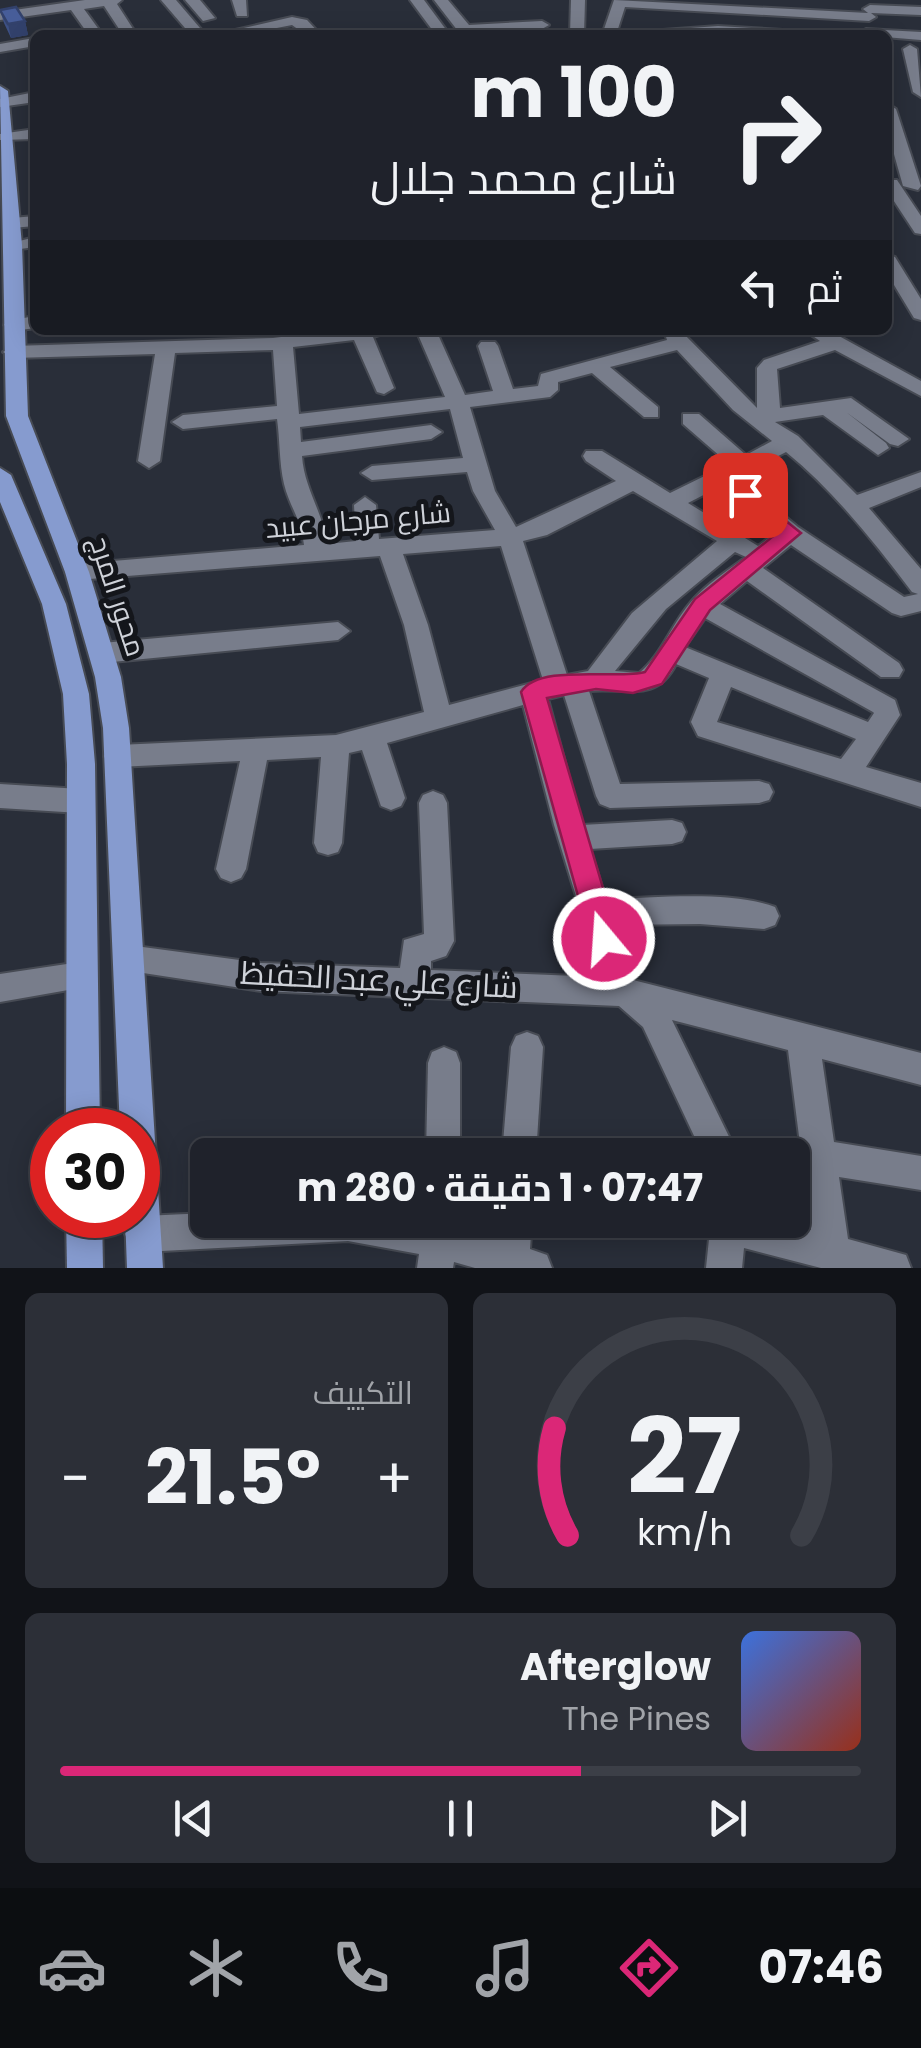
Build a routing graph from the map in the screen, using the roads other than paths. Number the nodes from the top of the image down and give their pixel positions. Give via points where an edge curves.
1 (168, 0) edge
2 (192, 0) edge
3 (417, 0) edge
4 (441, 0) edge
5 (538, 0) edge
6 (578, 0) edge
7 (111, 1) edge
8 (621, 2) edge
9 (75, 6) junction
10 (664, 7) junction
11 (718, 11) junction
12 (921, 11) edge
13 (0, 16) edge
14 (208, 18) dead end
15 (868, 20) edge
16 (518, 25) edge
17 (921, 28) edge
18 (92, 30) edge
19 (127, 30) edge
20 (195, 30) edge
21 (246, 30) edge
22 (309, 30) edge
23 (439, 30) edge
24 (465, 30) edge
25 (482, 30) edge
26 (547, 30) edge
27 (577, 30) edge
28 (611, 30) edge
29 (664, 30) edge
30 (718, 30) edge
31 (892, 38) edge
32 (0, 48) edge
33 (30, 51) edge
34 (914, 55) edge
35 (921, 92) edge
36 (1, 97) edge
37 (30, 97) edge
38 (892, 120) edge
39 (30, 135) edge
40 (6, 137) junction
41 (892, 184) edge
42 (917, 186) edge
43 (892, 188) edge
44 (921, 229) edge
45 (24, 233) edge
46 (892, 273) edge
47 (892, 274) edge
48 (921, 278) edge
49 (892, 304) edge
50 (919, 307) edge
51 (24, 324) edge
52 (340, 335) edge
53 (362, 335) edge
54 (428, 335) edge
55 (820, 335) edge
56 (675, 336) edge
57 (246, 338) edge
58 (283, 343) junction
59 (832, 344) junction
60 (488, 346) dead end
61 (166, 348) junction
62 (13, 352) junction
63 (595, 365) junction
64 (916, 383) edge
65 (384, 388) dead end
66 (505, 396) junction
67 (458, 402) junction
68 (652, 412) dead end
69 (286, 417) junction
70 (760, 417) junction
71 (9, 418) edge
72 (691, 419) dead end
73 (184, 422) dead end
74 (430, 432) dead end
75 (790, 441) junction
76 (888, 443) dead end
77 (290, 450) junction
78 (594, 456) dead end
79 (149, 461) dead end
80 (474, 464) junction
81 (733, 471) junction
82 (372, 472) dead end
83 (921, 479) edge
84 (1, 480) edge
85 (631, 483) junction
86 (674, 501) junction
87 (854, 504) junction
88 (365, 505) dead end
89 (790, 533) junction
90 (510, 538) junction
91 (734, 540) junction
92 (378, 550) junction
93 (317, 554) junction
94 (755, 564) junction
95 (78, 572) junction
96 (921, 586) edge
97 (921, 602) edge
98 (702, 604) junction
99 (338, 631) dead end
100 (669, 651) junction
101 (102, 653) junction
102 (890, 670) dead end
103 (724, 674) junction
104 (565, 685) junction
105 (438, 715) junction
106 (371, 734) junction
107 (873, 735) junction
108 (336, 746) junction
109 (256, 749) junction
110 (118, 756) junction
111 (847, 772) junction
112 (759, 792) dead end
113 (921, 795) edge
114 (0, 796) edge
115 (391, 798) dead end
116 (80, 802) junction
117 (434, 802) dead end
118 (672, 832) dead end
119 (572, 838) junction
120 (328, 843) dead end
121 (231, 868) dead end
122 (595, 912) junction
123 (764, 916) dead end
124 (128, 959) junction
125 (80, 976) junction
126 (416, 984) junction
127 (0, 988) edge
128 (621, 992) junction
129 (803, 1039) junction
130 (527, 1047) dead end
131 (444, 1063) dead end
132 (921, 1069) edge
133 (83, 1108) edge
134 (137, 1108) edge
135 (443, 1138) edge
136 (520, 1138) edge
137 (712, 1138) edge
138 (819, 1157) junction
139 (921, 1173) edge
140 (84, 1238) edge
141 (516, 1238) edge
142 (727, 1238) edge
143 (780, 1238) edge
144 (440, 1243) edge
145 (144, 1251) edge
146 (832, 1253) junction
147 (519, 1265) edge
148 (85, 1268) edge
149 (724, 1268) edge
150 (893, 1268) edge

1 - 20 street
2 - 14 street
3 - 23 street
4 - 24 street
5 - 26 street
6 - 27 street
7 - 9 street
7 - 19 street
8 - 10 street
8 - 28 street
9 - 13 street
9 - 18 street
10 - 11 street
10 - 29 street
11 - 15 street
11 - 30 street
12 - 15 street
15 - 17 street
16 - 25 street
16 - 26 street
21 - 22 street via 292,21
31 - 34 street
32 - 33 street
34 - 35 street
36 - 37 street
36 - 40 main road, محور المرج
38 - 42 street
39 - 40 street
40 - 45 main road, محور المرج
41 - 42 street
43 - 44 street
45 - 51 main road, محور المرج
46 - 48 street
47 - 50 street
49 - 50 street
51 - 62 main road, محور المرج
52 - 58 street
53 - 65 street
54 - 67 street
55 - 59 street
56 - 63 street
56 - 70 street via 740,405
57 - 58 street
57 - 61 street
58 - 69 street
59 - 64 street
59 - 70 street via 771,364 770,407
60 - 66 street
61 - 62 street
61 - 79 street
62 - 71 main road, محور المرج
63 - 66 street via 546,379 546,392
63 - 68 street
66 - 67 street
67 - 69 street
67 - 80 street
69 - 73 street
69 - 77 street
70 - 75 street
70 - 76 street via 826,407
71 - 95 main road, محور المرج
72 - 81 street
74 - 77 street
75 - 81 street
75 - 87 street
77 - 93 street via 299,498 313,518
78 - 85 street
80 - 82 street
80 - 90 street
81 - 86 street
81 - 89 street
83 - 87 street
84 - 116 main road via 66,647 79,728
85 - 86 street
85 - 90 street, شارع مرجان عبيد
86 - 91 street
87 - 96 street
88 - 92 street
89 - 94 street
89 - 97 street via 901,607
90 - 92 street, شارع مرجان عبيد
90 - 104 street
91 - 94 street
91 - 104 street
92 - 93 street, شارع مرجان عبيد
92 - 105 street via 416,625
93 - 95 street, شارع مرجان عبيد
94 - 98 street
94 - 102 street
95 - 101 main road, محور المرج
98 - 100 street
98 - 107 street via 882,704 886,715
99 - 101 street
100 - 103 street
100 - 104 street via 660,671 644,682
101 - 110 main road, محور المرج
103 - 107 street
103 - 111 street via 704,722 708,730
104 - 105 street
104 - 112 street via 610,796
104 - 119 street
105 - 106 street
106 - 108 street
106 - 115 street
107 - 111 street
108 - 109 street
108 - 120 street
109 - 110 street
109 - 121 street
110 - 124 main road, محور المرج
111 - 113 street
114 - 116 street
116 - 125 main road
117 - 126 street via 439,941 415,950
118 - 119 street
119 - 122 street
122 - 123 street
122 - 128 street
124 - 126 street, شارع علي عبد الحفيظ via 261,978
124 - 134 main road, محور المرج
125 - 127 street
125 - 133 main road
126 - 128 street, شارع علي عبد الحفيظ
128 - 129 street, شارع علي عبد الحفيظ
128 - 137 street via 654,1016
129 - 132 street, شارع علي عبد الحفيظ
129 - 138 street
130 - 136 street
131 - 135 street
138 - 139 street
138 - 146 street
140 - 148 main road
141 - 147 street
142 - 149 street
143 - 146 street
144 - 145 street via 348,1224
144 - 147 street
146 - 150 street

